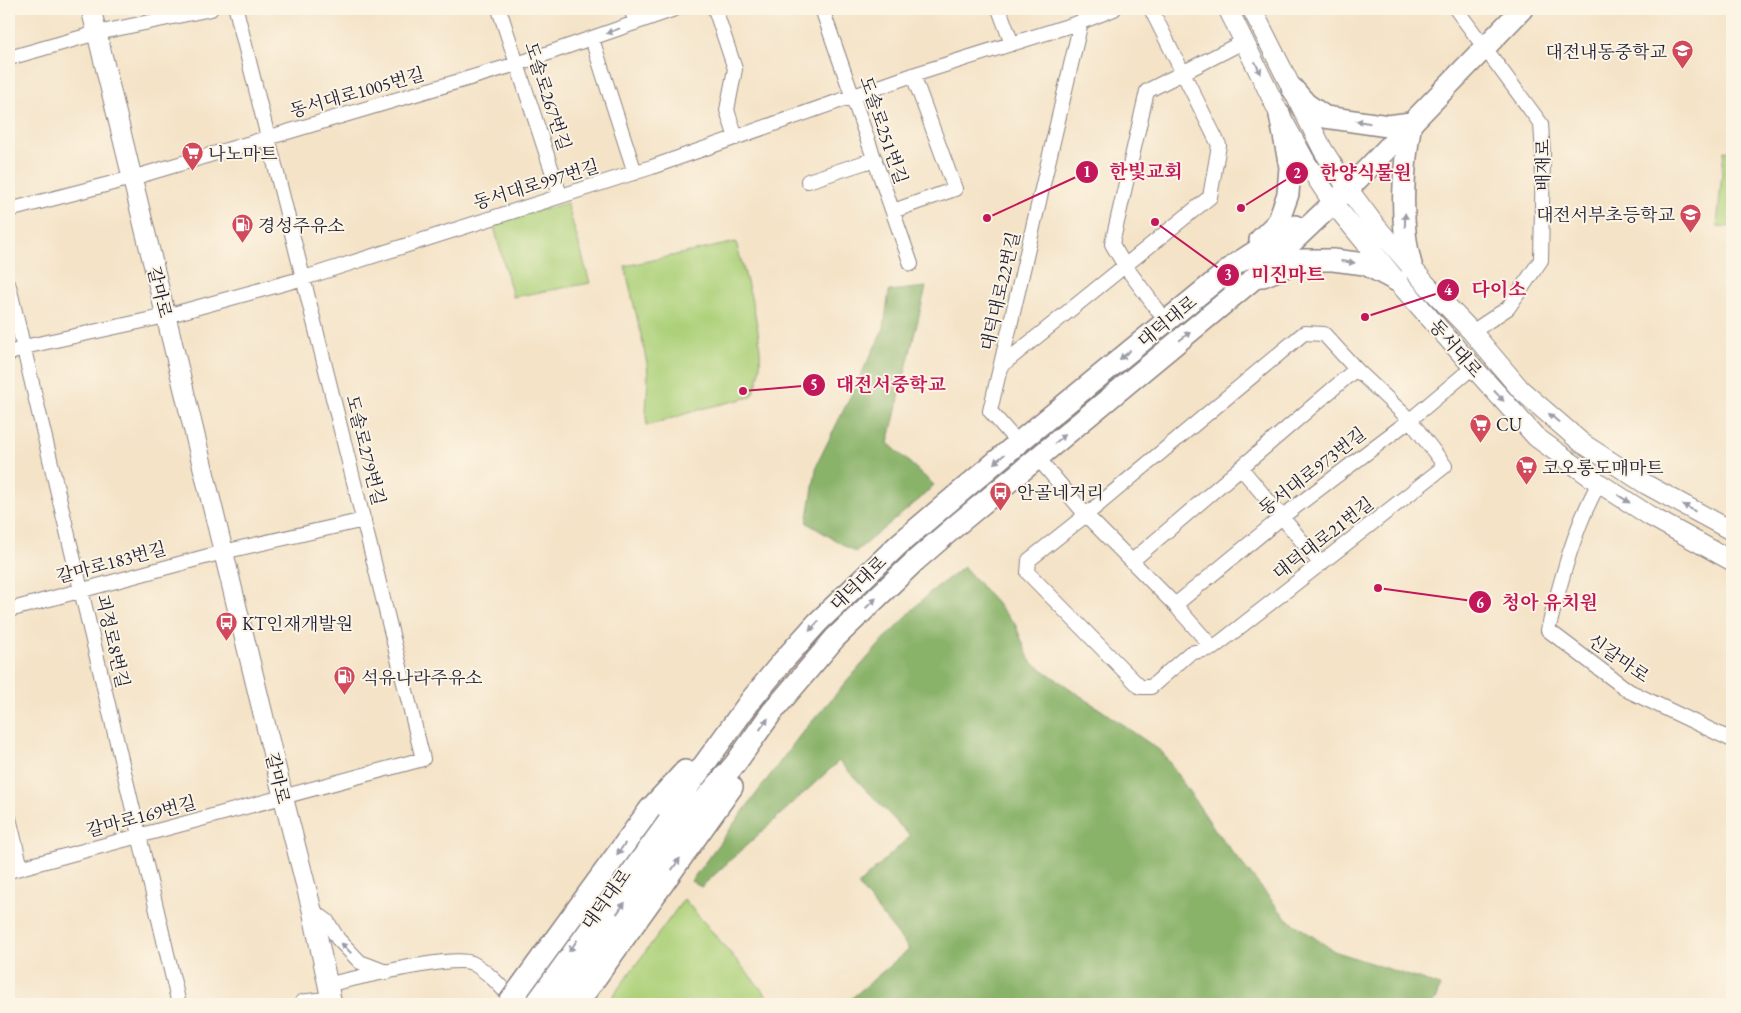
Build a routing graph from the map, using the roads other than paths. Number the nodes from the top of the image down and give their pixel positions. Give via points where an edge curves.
1 (91, 9) edge
2 (211, 9) edge
3 (236, 9) edge
4 (499, 9) edge
5 (631, 9) edge
6 (675, 9) edge
7 (715, 9) edge
8 (822, 9) edge
9 (999, 9) edge
10 (1114, 9) edge
11 (1150, 9) edge
12 (1228, 9) edge
13 (1252, 9) edge
14 (1456, 9) edge
15 (1522, 9) edge
16 (1081, 22) junction
17 (636, 23) junction
18 (97, 33) junction
19 (592, 38) junction
20 (1245, 41) junction
21 (1012, 44) junction
22 (1484, 47) junction
23 (9, 58) edge
24 (517, 64) junction
25 (1182, 72) junction
26 (914, 74) junction
27 (1292, 88) junction
28 (852, 96) junction
29 (1280, 115) junction
30 (1411, 123) junction
31 (268, 138) junction
32 (736, 138) junction
33 (875, 159) junction
34 (635, 173) junction
35 (132, 178) junction
36 (808, 182) dead end
37 (560, 195) junction
38 (1340, 196) junction
39 (9, 210) edge
40 (893, 211) junction
41 (911, 264) dead end
42 (1236, 264) junction
43 (1125, 266) junction
44 (1405, 274) junction
45 (304, 278) junction
46 (1251, 281) junction
47 (9, 286) edge
48 (166, 316) junction
49 (1166, 322) junction
50 (1472, 332) junction
51 (24, 347) junction
52 (9, 354) edge
53 (1002, 365) junction
54 (1473, 367) junction
55 (1356, 369) junction
56 (1410, 420) junction
57 (1018, 443) junction
58 (1037, 457) junction
59 (1241, 468) junction
60 (1599, 483) junction
61 (1086, 515) junction
62 (1282, 517) junction
63 (364, 520) junction
64 (1732, 531) edge
65 (223, 552) junction
66 (1132, 561) junction
67 (1732, 561) edge
68 (1321, 564) junction
69 (81, 589) junction
70 (1175, 605) junction
71 (9, 610) edge
72 (1213, 648) junction
73 (1732, 740) edge
74 (283, 796) junction
75 (9, 818) edge
76 (670, 826) junction
77 (140, 836) junction
78 (15, 869) edge
79 (312, 910) junction
80 (387, 972) junction
81 (331, 997) edge
82 (179, 1004) edge
83 (304, 1004) edge
84 (508, 1004) edge
85 (517, 1004) edge
86 (530, 1004) edge
87 (552, 1004) edge
88 (577, 1004) edge

1 - 18 street, 갈마로
2 - 18 street
3 - 31 street, 도솔로279번길
4 - 24 street, 도솔로267번길
5 - 17 street
6 - 17 street, 동서대로1005번길
7 - 32 street via 735,69 727,110
8 - 28 street, 도솔로251번길
9 - 21 street
10 - 16 street, 동서대로997번길
11 - 25 street
12 - 20 street, 동서대로
13 - 27 street, 동서대로
14 - 22 street, 배재로
15 - 22 main road
16 - 21 street, 동서대로997번길
16 - 53 street, 대덕대로22번길
17 -> 19 street, 동서대로1005번길
18 - 23 street
18 - 35 street, 갈마로
19 - 24 street, 동서대로1005번길
19 - 34 street
20 - 25 street
20 -> 29 street, 동서대로
21 - 26 street, 동서대로997번길
22 - 30 main road
22 - 50 street, 배재로 via 1541,124 1541,260 1508,308
24 - 31 street, 동서대로1005번길
24 - 37 street, 도솔로267번길
25 - 43 street via 1147,91 1112,244
25 - 43 street via 1219,145 1210,197
26 - 28 street, 동서대로997번길
26 - 40 street via 955,189
30 -> 27 main road via 1388,126 1325,116 1306,104
27 - 38 street, 동서대로 via 1323,150
28 - 32 street, 동서대로997번길
28 - 33 street, 도솔로251번길
29 - 38 street, 동서대로 via 1307,164
29 - 42 main road via 1290,167 1288,194 1278,222
30 - 38 main road
44 -> 30 main road via 1405,154
31 - 35 street, 동서대로1005번길
31 - 45 street, 도솔로279번길
32 - 34 street, 동서대로997번길
33 - 36 street
33 - 40 street, 도솔로251번길
34 - 37 street, 동서대로997번길
35 - 39 street, 동서대로1005번길
35 - 48 street, 갈마로
37 - 45 street, 동서대로997번길
38 - 42 main road, 대덕대로
38 - 44 street, 동서대로
38 - 46 main road, 대덕대로
40 - 41 street, 도솔로251번길
42 - 49 main road, 대덕대로
43 - 49 street
43 - 53 street
46 -> 44 main road via 1302,260 1365,264
44 - 50 street, 동서대로
44 - 54 street, 동서대로
45 - 48 street, 동서대로997번길
45 - 63 street, 도솔로279번길
58 -> 46 main road, 대덕대로
47 - 51 street, 괴정로8번길
48 - 51 street, 동서대로997번길
48 - 65 street, 갈마로
49 -> 57 main road, 대덕대로
64 -> 50 street, 동서대로 via 1582,443 1521,390
51 - 52 street, 동서대로997번길
51 - 69 street, 괴정로8번길
53 - 57 street, 대덕대로22번길 via 990,411
54 - 56 street, 동서대로973번길
54 -> 60 street, 동서대로 via 1536,436
55 - 56 street, 대덕대로21번길
55 - 59 street
55 - 61 street, 대덕대로21번길 via 1324,334 1304,333
56 - 62 street, 동서대로973번길
56 - 68 street, 대덕대로21번길 via 1445,466
57 -> 76 main road, 대덕대로 via 899,544 817,623 751,700 716,751 697,758
58 - 61 street
76 -> 58 main road, 대덕대로 via 737,780 735,764 772,712 835,638 915,561
59 - 62 street
59 - 66 street
60 -> 67 street, 동서대로 via 1650,516
60 - 73 street, 신갈마로 via 1586,506 1548,630 1628,691
61 - 66 street
61 - 72 street, 대덕대로21번길 via 1029,560 1028,573 1140,687 1151,687 1190,653
62 - 68 street
62 - 70 street, 동서대로973번길
63 - 65 street
63 - 74 street, 도솔로279번길 via 423,759
65 - 69 street, 갈마로183번길
65 - 74 street, 갈마로
66 - 70 street
68 - 72 street, 대덕대로21번길
69 - 71 street, 갈마로183번길
69 - 77 street, 괴정로8번길
70 - 72 street
74 - 77 street, 갈마로169번길
74 - 79 street, 갈마로
75 - 78 street
76 -> 84 main road, bridge
76 -> 86 main road, 대덕대로
87 -> 76 main road, 대덕대로
88 -> 76 main road
77 - 78 street, 갈마로169번길
77 - 82 street, 괴정로8번길
80 -> 79 street via 360,962 338,939 327,921
79 - 81 street, 갈마로
80 - 81 street
80 - 85 street via 447,960 470,962 501,986
81 - 83 street

